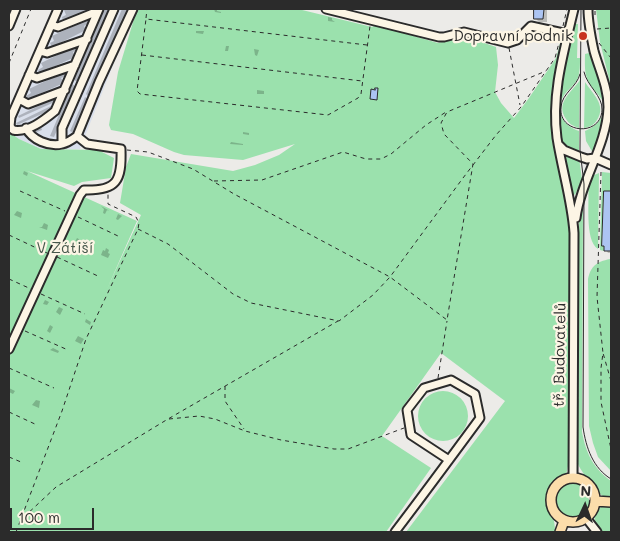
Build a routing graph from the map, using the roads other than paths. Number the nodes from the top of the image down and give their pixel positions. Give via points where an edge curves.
1 (16, 9) edge
2 (58, 9) edge
3 (114, 9) edge
4 (133, 9) edge
5 (326, 9) edge
6 (574, 9) edge
7 (588, 9) edge
8 (99, 10) edge
9 (51, 25) junction
10 (9, 26) edge
11 (565, 34) junction
12 (86, 39) junction
13 (40, 51) junction
14 (75, 65) junction
15 (29, 75) junction
16 (65, 90) junction
17 (609, 90) edge
18 (18, 99) junction
19 (26, 128) junction
20 (611, 128) edge
21 (603, 131) junction
22 (78, 136) junction
23 (62, 144) junction
24 (558, 144) junction
25 (594, 158) junction
26 (611, 165) edge
27 (574, 233) junction
28 (9, 349) edge
29 (449, 460) junction
30 (572, 478) junction
31 (595, 501) junction
32 (611, 502) edge
33 (586, 518) junction
34 (564, 521) junction
35 (396, 532) edge
36 (560, 532) edge
37 (597, 532) edge

1 - 10 street
2 - 9 street
3 - 23 street via 62,128
4 - 22 street
5 - 11 street via 439,37 464,32 508,42 517,40 531,26
6 - 11 street, tř. Budovatelů
7 - 17 street, tř. Budovatelů via 594,50
8 - 9 street via 58,27
8 - 12 street
9 - 13 street
11 - 24 street, tř. Budovatelů via 556,104
12 - 13 street via 47,53
12 - 14 street
13 - 15 street
14 - 15 street via 37,78
14 - 16 street
15 - 18 street
16 - 18 street via 28,104
16 - 19 street via 55,111
17 - 21 street, tř. Budovatelů
18 - 19 street via 10,126 17,131
19 - 23 street via 29,135 43,142
20 - 21 street
21 - 25 street, tř. Budovatelů
22 - 23 street
22 - 28 street via 87,144 121,149 117,181 102,190 84,190 80,195
24 - 25 street via 581,157
24 - 27 street, tř. Budovatelů
25 - 26 street
25 - 27 street, tř. Budovatelů via 580,198
27 - 30 street, tř. Budovatelů
29 - 29 street via 480,418 475,394 451,380 424,388 407,410 411,434
29 - 35 street
30 - 31 main road via 589,485
30 - 34 main road via 561,481 551,496 552,508
31 - 32 main road
31 - 33 main road via 593,511
33 - 34 main road via 576,522
33 - 37 street
34 - 36 main road

